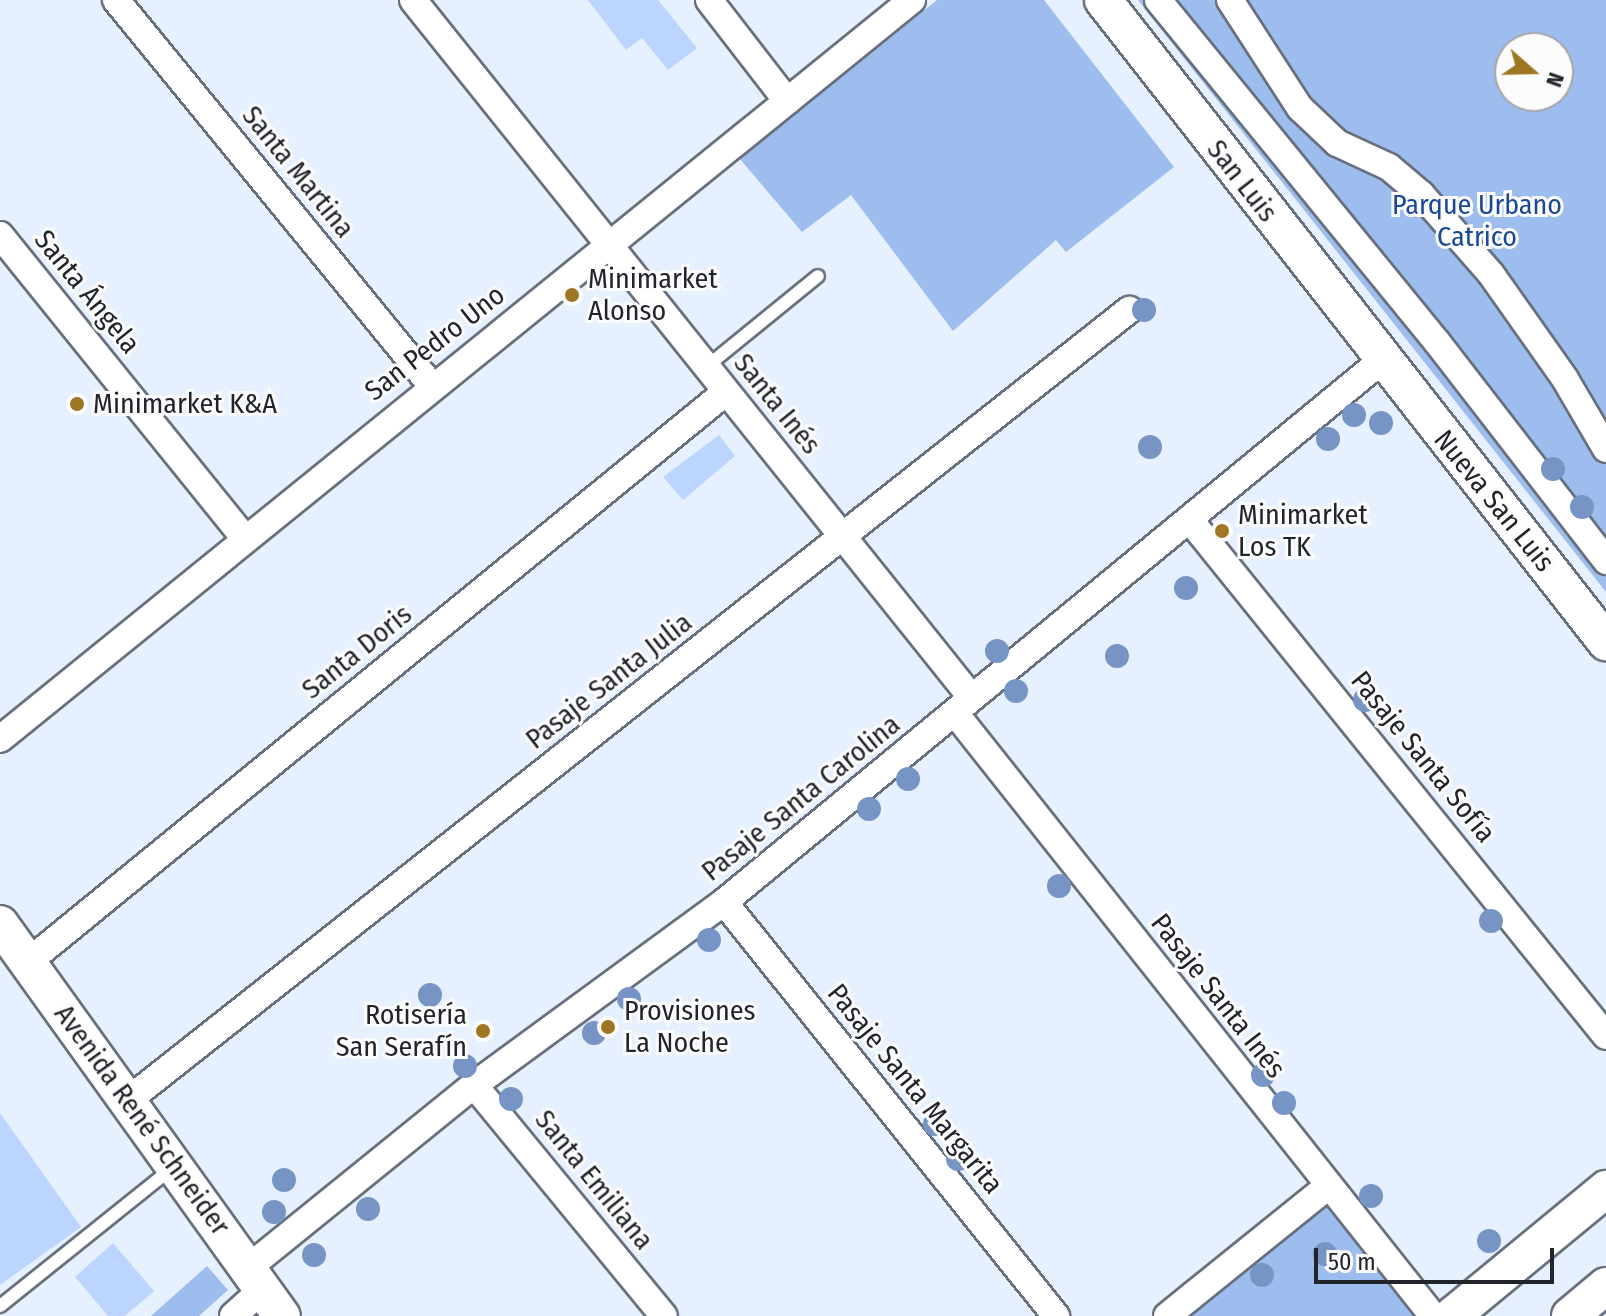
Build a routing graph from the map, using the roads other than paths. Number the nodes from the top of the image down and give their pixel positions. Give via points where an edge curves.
1 (116, 0) edge
2 (413, 0) edge
3 (709, 0) edge
4 (912, 0) edge
5 (1103, 0) edge
6 (1158, 0) edge
7 (1230, 0) edge
8 (787, 101) junction
9 (0, 235) edge
10 (610, 246) junction
11 (818, 276) dead end
12 (1129, 310) dead end
13 (1381, 361) junction
14 (705, 367) junction
15 (431, 385) junction
16 (726, 392) junction
17 (1606, 449) edge
18 (1189, 519) junction
19 (844, 538) junction
20 (245, 539) junction
21 (1606, 561) edge
22 (1606, 642) edge
23 (964, 706) junction
24 (0, 739) edge
25 (724, 902) junction
26 (0, 924) edge
27 (28, 962) junction
28 (1606, 1036) edge
29 (474, 1085) junction
30 (127, 1101) junction
31 (175, 1166) junction
32 (1328, 1186) junction
33 (1606, 1189) edge
34 (1606, 1286) edge
35 (264, 1291) edge
36 (0, 1306) edge
37 (233, 1316) edge
38 (664, 1316) edge
39 (1056, 1316) edge
40 (1167, 1316) edge
41 (1433, 1316) edge
42 (1452, 1316) edge
43 (1570, 1316) edge

1 - 15 street, Santa Martina
2 - 10 street, Santa Inés
3 - 8 street
4 - 8 street, San Pedro Uno
5 - 13 street, San Luis
6 - 21 street via 1437,342
7 - 17 street via 1300,108 1337,143 1389,167 1421,194 1491,274 1549,354
8 - 10 street, San Pedro Uno
9 - 20 street, Santa Ángela
10 - 14 street, Santa Inés
10 - 15 street, San Pedro Uno
11 - 14 lane
12 - 19 street, Pasaje Santa Julia
13 - 18 street, Pasaje Santa Carolina
13 - 22 street, Nueva San Luis
14 - 16 street, Santa Inés
15 - 20 street, San Pedro Uno
16 - 19 street, Santa Inés
16 - 27 street, Santa Doris
18 - 23 street, Pasaje Santa Carolina
18 - 28 street, Pasaje Santa Sofía
19 - 23 street, Santa Inés
19 - 30 street, Pasaje Santa Julia
20 - 24 street, San Pedro Uno
23 - 25 street, Pasaje Santa Carolina
23 - 32 street, Pasaje Santa Inés
25 - 29 street, Pasaje Santa Carolina
25 - 39 street, Pasaje Santa Margarita
26 - 27 street, Avenida René Schneider
27 - 30 street, Avenida René Schneider
29 - 35 street, Pasaje Santa Carolina
29 - 38 street, Santa Emiliana
30 - 31 street, Avenida René Schneider
31 - 35 street, Avenida René Schneider
31 - 36 lane
32 - 40 street
32 - 41 street, Pasaje Santa Inés
33 - 42 street
34 - 43 street
35 - 37 street, Pasaje Santa Carolina

